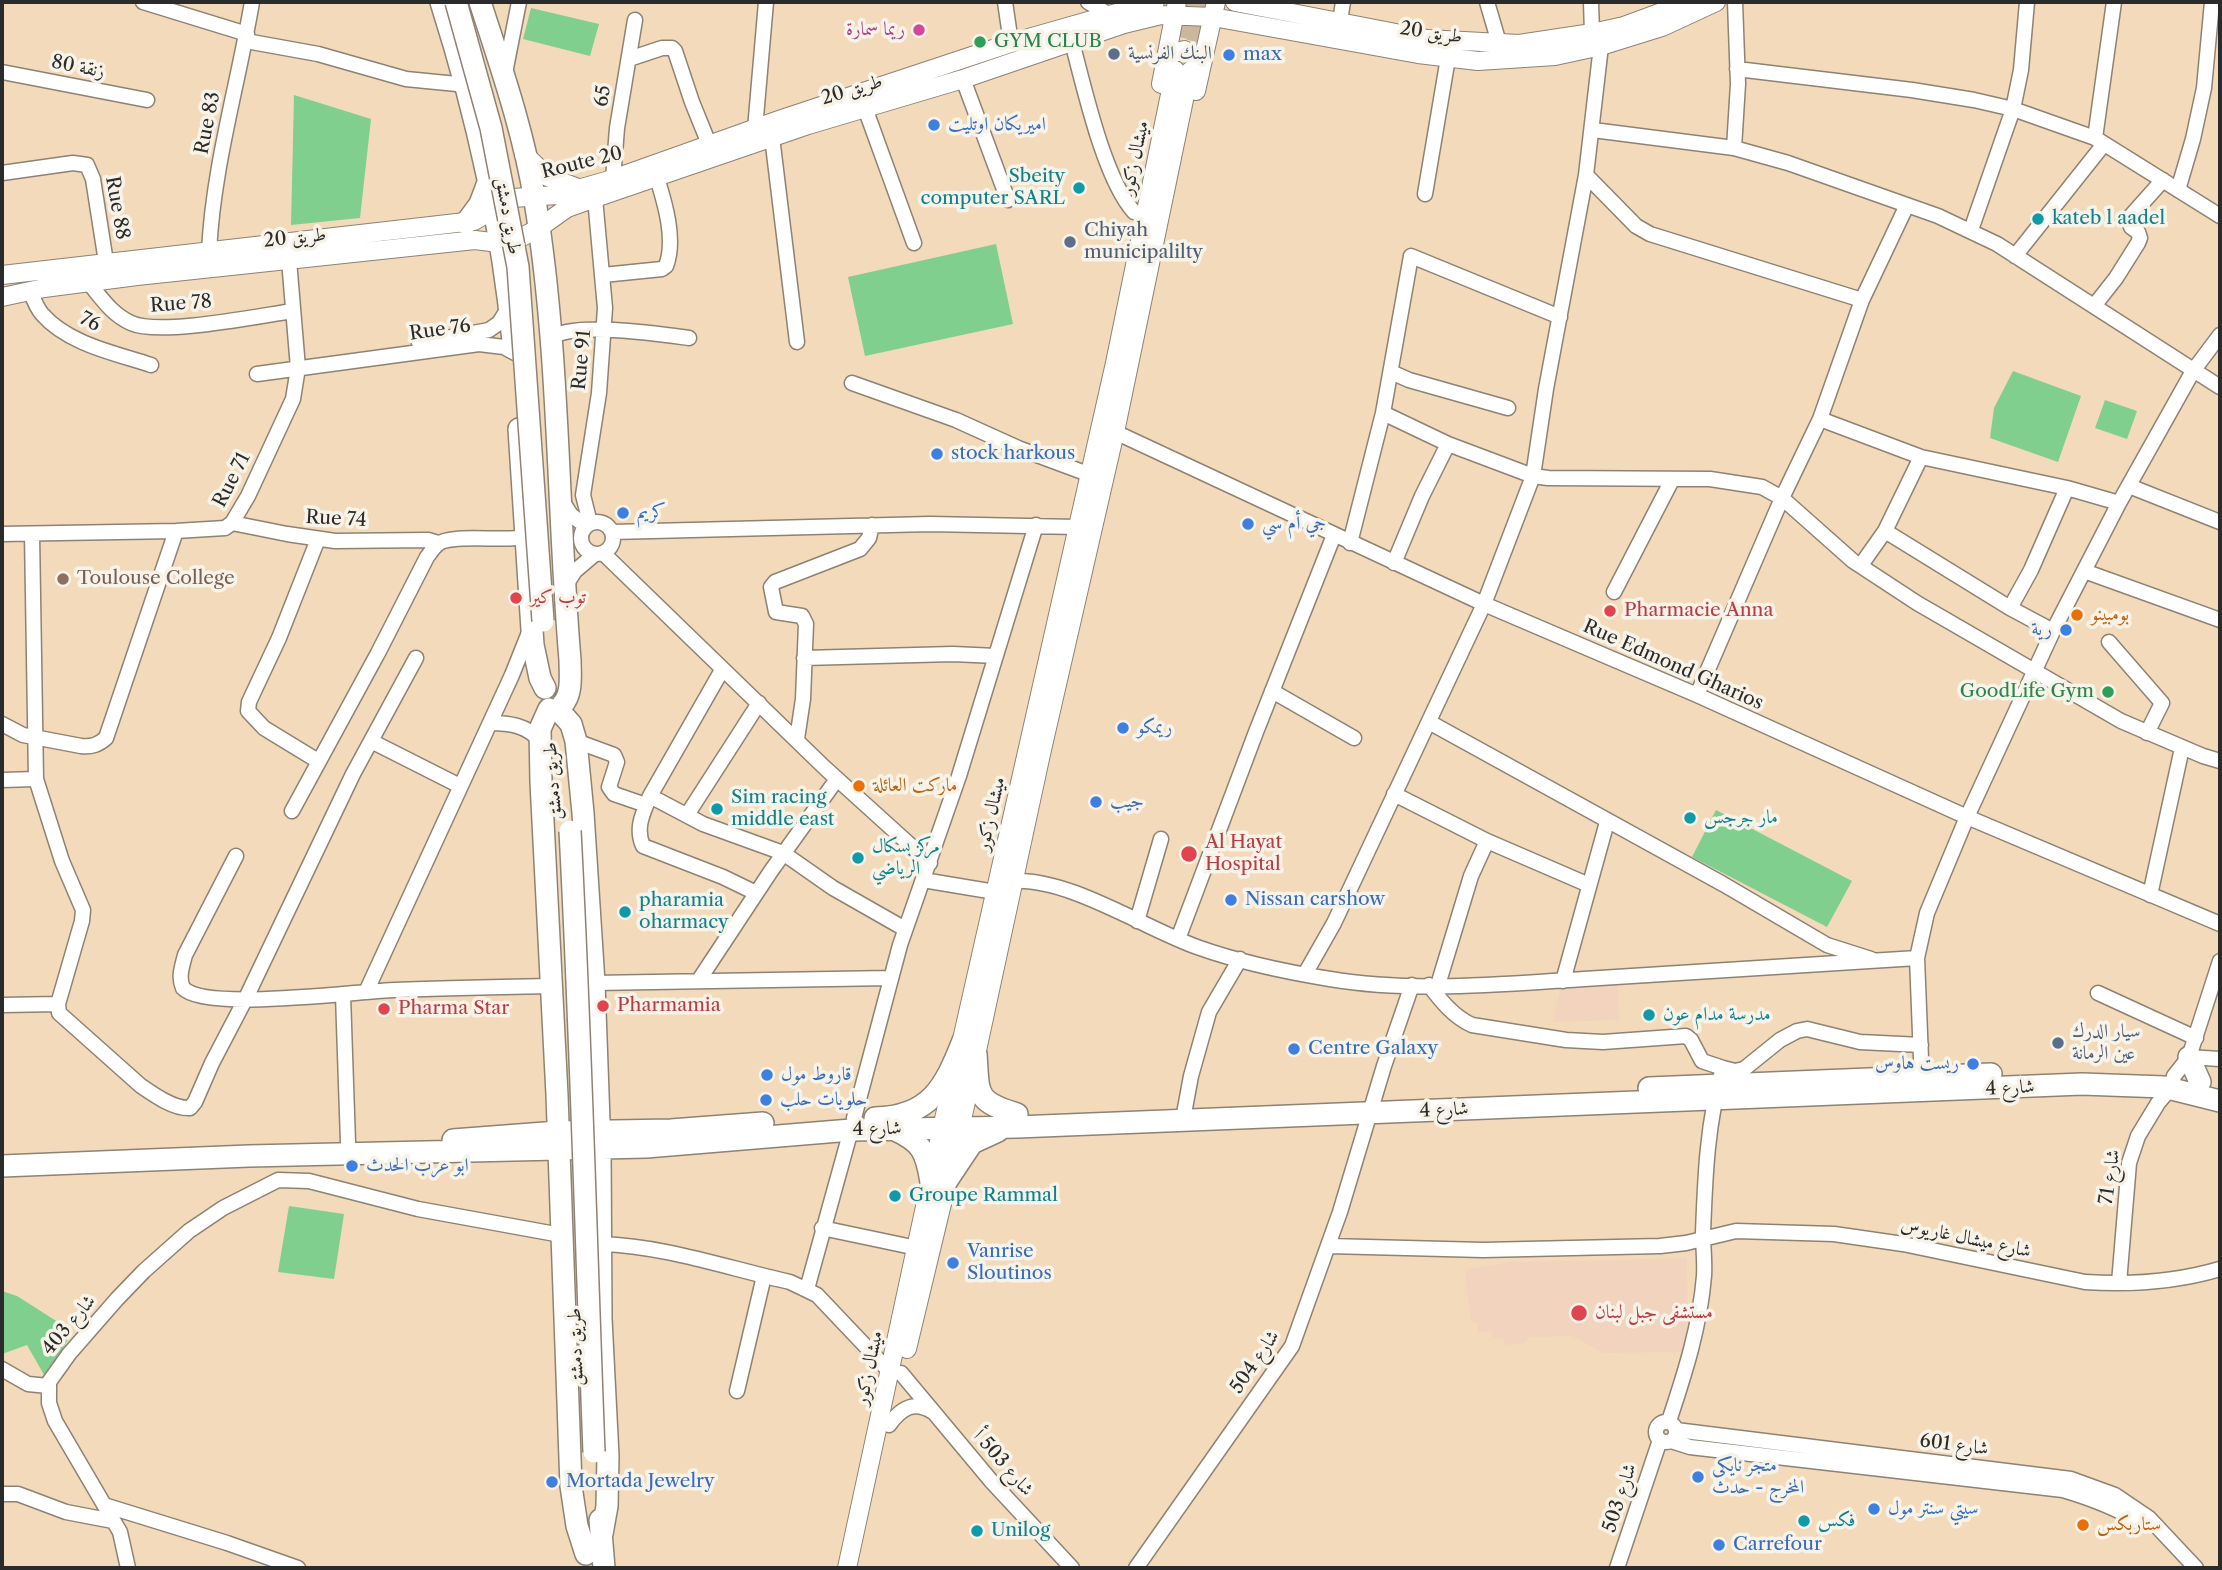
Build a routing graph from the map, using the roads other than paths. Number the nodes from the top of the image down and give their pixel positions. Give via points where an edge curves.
1 (143, 2) edge
2 (252, 2) edge
3 (441, 2) edge
4 (456, 2) edge
5 (470, 2) edge
6 (480, 2) edge
7 (519, 2) edge
8 (766, 2) edge
9 (1005, 2) edge
10 (1088, 2) edge
11 (1238, 2) edge
12 (1343, 2) edge
13 (1487, 2) edge
14 (1591, 2) edge
15 (1689, 2) edge
16 (1716, 2) edge
17 (1735, 2) edge
18 (2027, 2) edge
19 (2114, 2) edge
20 (2212, 2) edge
21 (1159, 8) edge
22 (1223, 12) edge
23 (1108, 14) junction
24 (635, 20) dead end
25 (1340, 21) junction
26 (246, 37) junction
27 (1597, 39) junction
28 (1072, 42) junction
29 (1011, 43) junction
30 (1499, 43) junction
31 (1207, 45) junction
32 (1167, 50) junction
33 (1448, 58) junction
34 (629, 59) junction
35 (2214, 67) edge
36 (1737, 69) junction
37 (2, 72) edge
38 (1182, 72) junction
39 (504, 78) junction
40 (963, 79) junction
41 (467, 85) junction
42 (147, 100) dead end
43 (865, 108) junction
44 (2013, 109) junction
45 (755, 129) junction
46 (1593, 130) junction
47 (772, 137) junction
48 (2100, 141) junction
49 (709, 144) junction
50 (1734, 148) junction
51 (524, 154) junction
52 (2, 173) edge
53 (1586, 175) junction
54 (657, 178) junction
55 (612, 179) junction
56 (489, 180) junction
57 (2163, 180) junction
58 (579, 188) junction
59 (2178, 190) junction
60 (1425, 194) dead end
61 (534, 197) junction
62 (595, 198) junction
63 (1008, 200) dead end
64 (559, 203) junction
65 (1907, 205) junction
66 (494, 208) junction
67 (1134, 212) junction
68 (2220, 216) edge
69 (466, 223) junction
70 (539, 228) junction
71 (1971, 230) junction
72 (499, 243) junction
73 (914, 243) dead end
74 (209, 251) junction
75 (2015, 256) junction
76 (289, 260) junction
77 (106, 261) junction
78 (2, 275) edge
79 (603, 275) junction
80 (88, 282) junction
81 (30, 290) junction
82 (2, 297) edge
83 (1862, 300) junction
84 (510, 304) junction
85 (2094, 306) junction
86 (293, 311) junction
87 (1560, 317) junction
88 (550, 328) junction
89 (604, 330) junction
90 (2220, 335) edge
91 (689, 338) dead end
92 (467, 340) junction
93 (797, 342) dead end
94 (408, 344) junction
95 (515, 353) junction
96 (370, 359) junction
97 (326, 363) junction
98 (150, 365) dead end
99 (298, 368) junction
100 (1391, 372) junction
101 (2193, 372) junction
102 (257, 374) dead end
103 (852, 383) dead end
104 (2220, 387) edge
105 (1508, 408) dead end
106 (1383, 413) junction
107 (1820, 419) junction
108 (1109, 432) junction
109 (1448, 443) junction
110 (1921, 457) junction
111 (1088, 474) junction
112 (1533, 476) junction
113 (1672, 480) junction
114 (2129, 486) junction
115 (2067, 488) junction
116 (1782, 498) junction
117 (561, 499) junction
118 (2119, 503) junction
119 (2220, 522) edge
120 (232, 523) junction
121 (588, 525) junction
122 (872, 525) junction
123 (1037, 525) junction
124 (1077, 527) junction
125 (176, 531) junction
126 (1885, 531) junction
127 (612, 532) junction
128 (2, 534) edge
129 (32, 534) junction
130 (1334, 535) junction
131 (526, 537) junction
132 (318, 539) junction
133 (438, 543) junction
134 (1350, 543) junction
135 (599, 554) junction
136 (1394, 564) junction
137 (1861, 565) junction
138 (2084, 571) junction
139 (566, 585) junction
140 (1614, 592) dead end
141 (1485, 604) junction
142 (2010, 608) junction
143 (2220, 620) edge
144 (544, 622) junction
145 (2053, 631) junction
146 (2109, 642) dead end
147 (996, 656) junction
148 (804, 658) junction
149 (416, 659) dead end
150 (722, 670) junction
151 (2035, 672) junction
152 (1272, 691) junction
153 (1697, 695) junction
154 (759, 703) junction
155 (558, 709) junction
156 (1429, 722) junction
157 (490, 723) junction
158 (2, 724) edge
159 (2147, 733) junction
160 (35, 738) junction
161 (1354, 738) dead end
162 (797, 739) junction
163 (371, 741) junction
164 (540, 741) junction
165 (576, 741) junction
166 (2182, 748) junction
167 (318, 761) junction
168 (2220, 761) edge
169 (36, 779) junction
170 (837, 779) junction
171 (2, 780) edge
172 (460, 786) junction
173 (1394, 794) junction
174 (648, 801) junction
175 (292, 811) dead end
176 (687, 815) junction
177 (1967, 817) junction
178 (1607, 822) junction
179 (1161, 839) dead end
180 (1487, 841) junction
181 (783, 853) junction
182 (236, 856) dead end
183 (930, 863) junction
184 (923, 880) junction
185 (1014, 881) junction
186 (1590, 885) junction
187 (995, 892) junction
188 (756, 893) junction
189 (2150, 895) junction
190 (1137, 921) junction
191 (2220, 924) edge
192 (905, 929) junction
193 (1178, 939) junction
194 (1827, 945) junction
195 (1917, 958) junction
196 (1240, 959) junction
197 (1879, 961) junction
198 (2220, 961) edge
199 (1826, 965) junction
200 (1305, 974) junction
201 (890, 978) junction
202 (699, 979) junction
203 (1563, 981) junction
204 (594, 983) junction
205 (1412, 985) junction
206 (1434, 985) junction
207 (551, 986) junction
208 (366, 992) junction
209 (2098, 993) dead end
210 (343, 995) junction
211 (246, 998) junction
212 (58, 1004) junction
213 (2, 1005) edge
214 (1921, 1045) junction
215 (969, 1047) junction
216 (2192, 1047) junction
217 (2220, 1059) edge
218 (597, 1082) junction
219 (2173, 1082) junction
220 (1719, 1084) junction
221 (1922, 1085) junction
222 (2210, 1085) edge
223 (557, 1086) junction
224 (2220, 1101) edge
225 (1372, 1106) junction
226 (1184, 1113) junction
227 (1017, 1121) junction
228 (952, 1122) junction
229 (891, 1123) junction
230 (852, 1124) junction
231 (600, 1139) junction
232 (559, 1141) junction
233 (653, 1141) junction
234 (348, 1143) junction
235 (518, 1143) junction
236 (293, 1149) junction
237 (2, 1156) edge
238 (2, 1166) edge
239 (561, 1176) junction
240 (288, 1178) junction
241 (939, 1182) junction
242 (600, 1185) junction
243 (561, 1211) junction
244 (600, 1212) junction
245 (822, 1228) junction
246 (561, 1235) junction
247 (1703, 1238) junction
248 (601, 1244) junction
249 (1329, 1246) junction
250 (917, 1248) junction
251 (2220, 1269) edge
252 (764, 1276) junction
253 (2119, 1283) junction
254 (807, 1289) junction
255 (2, 1369) edge
256 (896, 1373) junction
257 (48, 1386) junction
258 (737, 1391) dead end
259 (934, 1413) junction
260 (889, 1425) junction
261 (1669, 1435) junction
262 (587, 1450) junction
263 (2, 1494) edge
264 (104, 1505) junction
265 (113, 1521) junction
266 (602, 1534) junction
267 (586, 1561) edge
268 (128, 1568) edge
269 (298, 1568) edge
270 (604, 1568) edge
271 (847, 1568) edge
272 (858, 1568) edge
273 (1072, 1568) edge
274 (1136, 1568) edge
275 (1617, 1568) edge
276 (1624, 1568) edge
277 (2181, 1568) edge
278 (2196, 1568) edge

1 - 26 street
2 - 26 street, Rue 83
3 - 41 highway
4 - 144 highway, طريق دمشق, bridge via 491,128 518,267
5 - 144 highway, طريق دمشق via 508,142 531,271 538,336
6 - 39 highway
7 - 39 street
8 - 45 street
9 - 29 street
10 - 23 street
11 - 25 main road
12 - 25 street
13 - 30 street
14 - 27 street
15 - 27 main road
16 - 27 main road, طريق 20 via 1662,27
17 - 36 street
18 - 44 street
19 - 48 street
20 - 35 street
21 - 22 main road, طريق 20
21 - 23 main road, Route 20
21 - 28 main road, طريق 20
21 - 32 main road
21 - 32 main road via 1158,28
22 - 31 main road
22 - 31 main road via 1222,30
22 - 33 main road, طريق 20
23 - 29 main road, Route 20
24 - 34 street, 65
25 - 30 main road via 1427,39
26 - 41 street via 406,79
26 - 74 street, Rue 83 via 223,141
27 - 30 main road
27 - 33 main road, طريق 20 via 1555,56 1478,61
27 - 46 street
28 - 40 main road, طريق 20
28 - 67 street via 1119,192
29 - 45 main road, Route 20
31 - 38 main road
32 - 38 main road
33 - 60 street
34 - 49 street via 662,48 675,51
34 - 55 street, 65
35 - 59 street
36 - 44 street via 1912,90
36 - 50 street
37 - 42 street, زنقة 80
38 - 67 main road
38 - 108 main road, ميشال زكور
39 - 51 highway
40 - 43 main road, طريق 20
40 - 63 street
41 - 56 highway
43 - 47 main road, طريق 20
43 - 73 street
44 - 48 street
44 - 71 street
45 - 49 main road, Route 20
46 - 50 street
46 - 53 street
47 - 54 main road, طريق 20
47 - 93 street
48 - 57 street
48 - 75 street
49 - 55 main road, Route 20
50 - 65 street
51 - 58 main road via 548,177
51 - 61 highway
52 - 77 street, Rue 88 via 87,165
53 - 83 street via 1636,226 1650,234
53 - 87 street
54 - 62 main road, طريق 20
54 - 79 street via 670,251 666,266
55 - 58 main road, Route 20
56 - 66 highway
56 - 69 highway
57 - 59 street
57 - 85 street via 2129,218 2140,238
58 - 64 main road, Route 20
59 - 68 street
61 - 64 main road, Route 20
61 - 66 main road, Route 20 via 513,198
61 - 70 highway
62 - 64 main road, طريق 20
62 - 79 street, Rue 91
64 - 70 main road, طريق 20
65 - 71 street
65 - 83 street
66 - 69 main road, Route 20
66 - 72 highway
67 - 108 main road via 1101,383
69 - 74 main road, Route 20
70 - 72 main road, طريق 20
70 - 88 highway
71 - 75 street
72 - 76 main road, طريق 20 via 475,240
72 - 84 highway
74 - 77 main road, Route 20
75 - 85 street
76 - 80 main road, طريق 20
76 - 86 street, Rue 71
77 - 78 main road, Route 20
79 - 89 street, Rue 91
80 - 81 main road, طريق 20
80 - 86 street, Rue 78 via 110,309 144,327
81 - 82 main road, طريق 20
81 - 98 street, 76 via 36,307 51,323 83,342
83 - 107 street
84 - 92 street, Rue 76 via 499,324
84 - 95 highway
85 - 101 street
86 - 99 street, Rue 71
87 - 100 street via 1411,256
87 - 112 street
88 - 89 street
88 - 117 highway
89 - 91 street
89 - 121 street, Rue 91 via 583,495
90 - 101 street
92 - 94 street, Rue 76
92 - 95 street, Rue 76
92 - 96 street, Rue 76
94 - 96 street, Rue 76
94 - 97 street, Rue 76
95 - 131 highway
96 - 97 street, Rue 76
97 - 99 street, Rue 76
99 - 102 street, Rue 76
99 - 120 street, Rue 71 via 289,408
100 - 105 street
100 - 106 street
101 - 104 street
101 - 114 street
103 - 111 street
106 - 109 street
106 - 134 street
107 - 110 street
107 - 116 street
108 - 111 main road, ميشال زكور
108 - 130 street, Rue Edmond Gharios
108 - 185 main road, ميشال زكور
109 - 112 street
109 - 136 street
110 - 115 street
110 - 126 street
111 - 124 main road, ميشال زكور
112 - 113 street
112 - 141 street
113 - 116 street via 1734,482 1762,487
113 - 140 street
114 - 118 street
114 - 119 street
115 - 118 street
115 - 142 street
116 - 137 street
116 - 153 street
117 - 121 street via 571,515
117 - 139 highway
118 - 138 street
120 - 125 street, Rue 71 via 225,528
120 - 132 street, Rue 74
121 - 127 street via 603,522
121 - 135 street via 581,534 582,543 587,551
122 - 123 street
122 - 127 street
122 - 148 street via 860,549 772,584 776,612 796,613 804,620
123 - 124 street
123 - 147 street
124 - 187 main road, ميشال زكور
125 - 129 street, Rue 71
125 - 160 street via 106,738 90,747
126 - 137 street
126 - 142 street
127 - 135 street via 611,547
128 - 129 street, Rue 71
129 - 160 street
130 - 134 street, Rue Edmond Gharios
130 - 152 street
131 - 133 street, Rue 74
131 - 144 highway
132 - 133 street, Rue 74
132 - 167 street via 248,711 264,728
133 - 167 street
134 - 136 street, Rue Edmond Gharios
135 - 139 street via 575,571
135 - 150 street
136 - 141 street, Rue Edmond Gharios
137 - 151 street via 1916,603
138 - 143 street
138 - 145 street
139 - 155 highway via 570,682 568,697
141 - 153 street, Rue Edmond Gharios
141 - 156 street
142 - 145 street
144 - 155 highway, طريق دمشق
144 - 155 highway, طريق دمشق via 545,688
144 - 157 street
145 - 151 street
146 - 159 street via 2162,703
147 - 148 street
147 - 183 street
148 - 162 street
149 - 163 street
150 - 154 street
150 - 174 street
151 - 159 street
151 - 177 street
152 - 161 street
152 - 193 street
153 - 177 street, Rue Edmond Gharios
154 - 162 street
154 - 176 street
155 - 164 highway via 542,722
155 - 165 highway via 571,724
155 - 262 highway, طريق دمشق via 566,1015
156 - 173 street
156 - 178 street
157 - 164 street via 519,726
157 - 172 street
158 - 160 street
159 - 166 street
160 - 169 street
162 - 170 street
163 - 172 street
163 - 211 street
164 - 207 highway
165 - 174 street via 614,755 617,762 610,787 614,794
165 - 204 highway
166 - 168 street
166 - 189 street
167 - 175 street
169 - 171 street
169 - 212 street via 83,910
170 - 181 street
170 - 183 street
172 - 208 street
173 - 180 street
173 - 200 street
174 - 176 street
174 - 188 street via 639,825 643,846
176 - 181 street
177 - 189 street, Rue Edmond Gharios
177 - 195 street via 1927,913
178 - 186 street
178 - 194 street
179 - 190 street
180 - 186 street
180 - 206 street
181 - 188 street
181 - 192 street
182 - 211 street via 185,955 180,977 183,988 194,996
183 - 184 street
184 - 187 street
184 - 192 street
185 - 190 street via 1047,884
185 - 215 main road, ميشال زكور
186 - 203 street
187 - 215 main road, ميشال زكور
188 - 202 street
189 - 191 street, Rue Edmond Gharios
190 - 193 street
192 - 201 street
193 - 196 street
194 - 197 street
194 - 199 street
195 - 197 street
195 - 214 street
196 - 200 street
196 - 226 street via 1209,1012
197 - 199 street
198 - 216 street, شارع 71
199 - 203 street
200 - 205 street
201 - 202 street
201 - 230 street
202 - 204 street
203 - 206 street
204 - 218 highway
205 - 206 street
205 - 225 street, شارع 504
206 - 220 street via 1441,1001 1472,1025 1566,1040 1686,1036
207 - 208 street
207 - 223 highway
208 - 210 street
209 - 216 street
210 - 211 street
210 - 234 street
211 - 212 street via 195,1102 187,1108 141,1086 59,1013
212 - 213 street
214 - 220 street via 1860,1042 1807,1029 1780,1040
214 - 221 street
215 - 227 highway via 984,1100
215 - 228 main road, ميشال زكور
215 - 229 highway via 936,1095
216 - 217 street
216 - 219 street, شارع 71
216 - 222 highway
218 - 223 highway via 586,1095 574,1098
218 - 231 highway
218 - 233 highway via 610,1119
219 - 221 highway, شارع 4
219 - 222 highway, شارع 4
219 - 224 highway, شارع 4
219 - 253 street, شارع 71 via 2132,1148
220 - 221 highway, شارع 4
220 - 225 highway, شارع 4
220 - 247 street
223 - 232 highway
223 - 235 highway via 553,1111
225 - 226 highway, شارع 4
225 - 249 street, شارع 504
226 - 227 highway, شارع 4 via 1063,1114
227 - 228 highway, شارع 4
227 - 241 highway via 977,1140
228 - 229 highway, شارع 4
228 - 241 main road, ميشال زكور
229 - 230 highway, شارع 4
229 - 241 highway via 920,1146
230 - 233 highway, شارع 4
230 - 245 street
231 - 232 highway
231 - 233 highway
231 - 242 highway
232 - 235 highway
232 - 239 highway
233 - 242 highway via 616,1157 607,1165
234 - 235 highway
234 - 236 highway
235 - 236 highway
235 - 239 highway via 548,1160
236 - 237 highway
236 - 238 highway
236 - 240 street
239 - 243 highway
240 - 246 street via 436,1213
240 - 257 street, شارع 403 via 223,1208 172,1245 101,1317
241 - 250 main road, ميشال زكور
241 - 256 main road, ميشال زكور
242 - 244 highway
243 - 244 highway via 571,1196 584,1192 595,1198
243 - 246 highway
244 - 248 highway
245 - 250 street
245 - 254 street
246 - 267 highway via 572,1496
247 - 249 street, شارع ميشال غاريوس via 1660,1246 1501,1250
247 - 253 street, شارع ميشال غاريوس via 1744,1231 1862,1237 2076,1280
247 - 261 street, شارع 503 via 1697,1325
248 - 252 street via 644,1247
248 - 266 highway via 608,1456
249 - 274 street, شارع 504 via 1288,1353
250 - 256 main road, ميشال زكور
251 - 253 street, شارع ميشال غاريوس
252 - 254 street
252 - 258 street
254 - 256 street, شارع 503 أ
255 - 257 street via 28,1384
256 - 259 street, شارع 503 أ
256 - 260 main road, ميشال زكور
256 - 271 main road, ميشال زكور
257 - 264 street, شارع 403 via 55,1420
259 - 260 street via 911,1406
259 - 273 street, شارع 503 أ
260 - 272 main road, ميشال زكور
261 - 275 street, شارع 503
261 - 276 street, شارع 503
261 - 277 street, شارع 601 via 1690,1447 2063,1490 2092,1498 2148,1528
261 - 278 street, شارع 601 via 2071,1479 2115,1495 2149,1518
262 - 266 highway, طريق دمشق
262 - 267 highway, طريق دمشق
263 - 265 street via 18,1494 66,1512
264 - 265 street, شارع 403
264 - 269 street
265 - 268 street, شارع 403
266 - 270 highway, طريق دمشق

